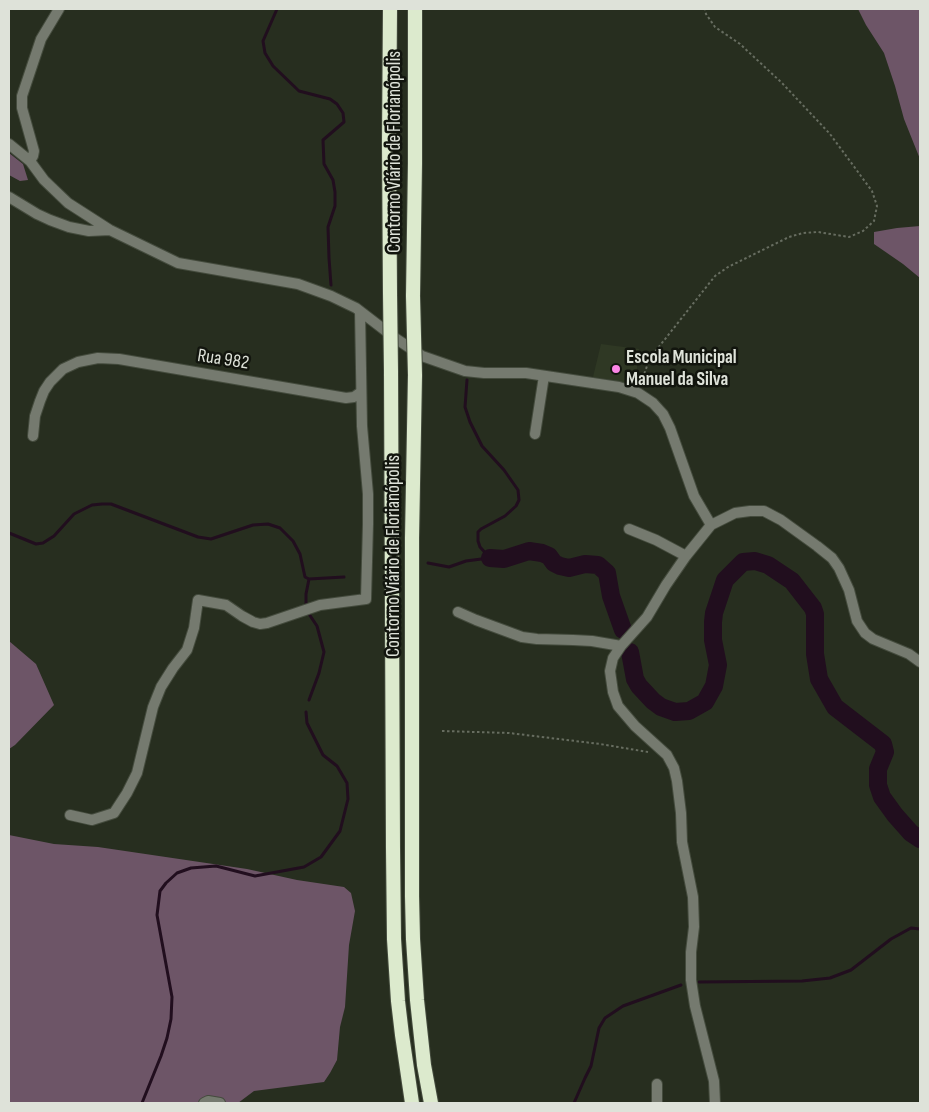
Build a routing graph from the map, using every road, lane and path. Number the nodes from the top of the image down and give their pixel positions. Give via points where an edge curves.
1 (59, 9) edge
2 (390, 9) edge
3 (415, 9) edge
4 (705, 9) edge
5 (9, 144) edge
6 (30, 161) junction
7 (9, 197) edge
8 (110, 230) junction
9 (360, 311) junction
10 (544, 376) junction
11 (361, 392) junction
12 (638, 393) junction
13 (535, 434) dead end
14 (33, 436) dead end
15 (711, 525) junction
16 (629, 529) dead end
17 (686, 556) junction
18 (458, 612) dead end
19 (621, 646) junction
20 (920, 662) edge
21 (442, 731) dead end
22 (667, 755) junction
23 (70, 816) dead end
24 (657, 1084) dead end
25 (204, 1103) edge
26 (220, 1103) edge
27 (412, 1103) edge
28 (431, 1103) edge
29 (657, 1103) edge
30 (715, 1103) edge

1 - 6 street via 41,39 22,96 22,108 34,151
2 - 27 highway, Contorno Viário de Florianópolis, bridge via 393,896 398,1001
3 - 28 highway, Contorno Viário de Florianópolis, bridge via 412,904 416,1000
4 - 12 path via 715,27 740,44 782,83 830,134 872,191 877,206 874,221 863,231 849,237 818,232 789,237 741,259 715,276 654,353
5 - 6 street
6 - 8 street via 68,203
7 - 8 street via 64,225 89,231
8 - 9 street via 178,263 298,284
9 - 10 street via 422,356 447,365 465,371
9 - 11 street
10 - 12 street via 619,387
10 - 13 street
11 - 14 street, Rua 982 via 346,398 98,358 63,369 50,382 35,416
11 - 23 street via 368,504 366,599 320,605 260,624 226,605 198,600 187,650 161,687 137,773 127,793 114,813 92,820
12 - 15 street via 654,403 663,414 694,496
15 - 17 street
15 - 20 street via 735,513 750,510 764,511 782,520 832,558 849,590 857,621 865,633
16 - 17 street
17 - 19 street via 647,617
18 - 19 street via 538,640 592,641
19 - 22 street via 610,671 618,706
21 - 22 path via 509,732
22 - 30 street via 677,781 682,842 693,897 691,980 714,1081
24 - 29 street
25 - 26 street via 208,1100

